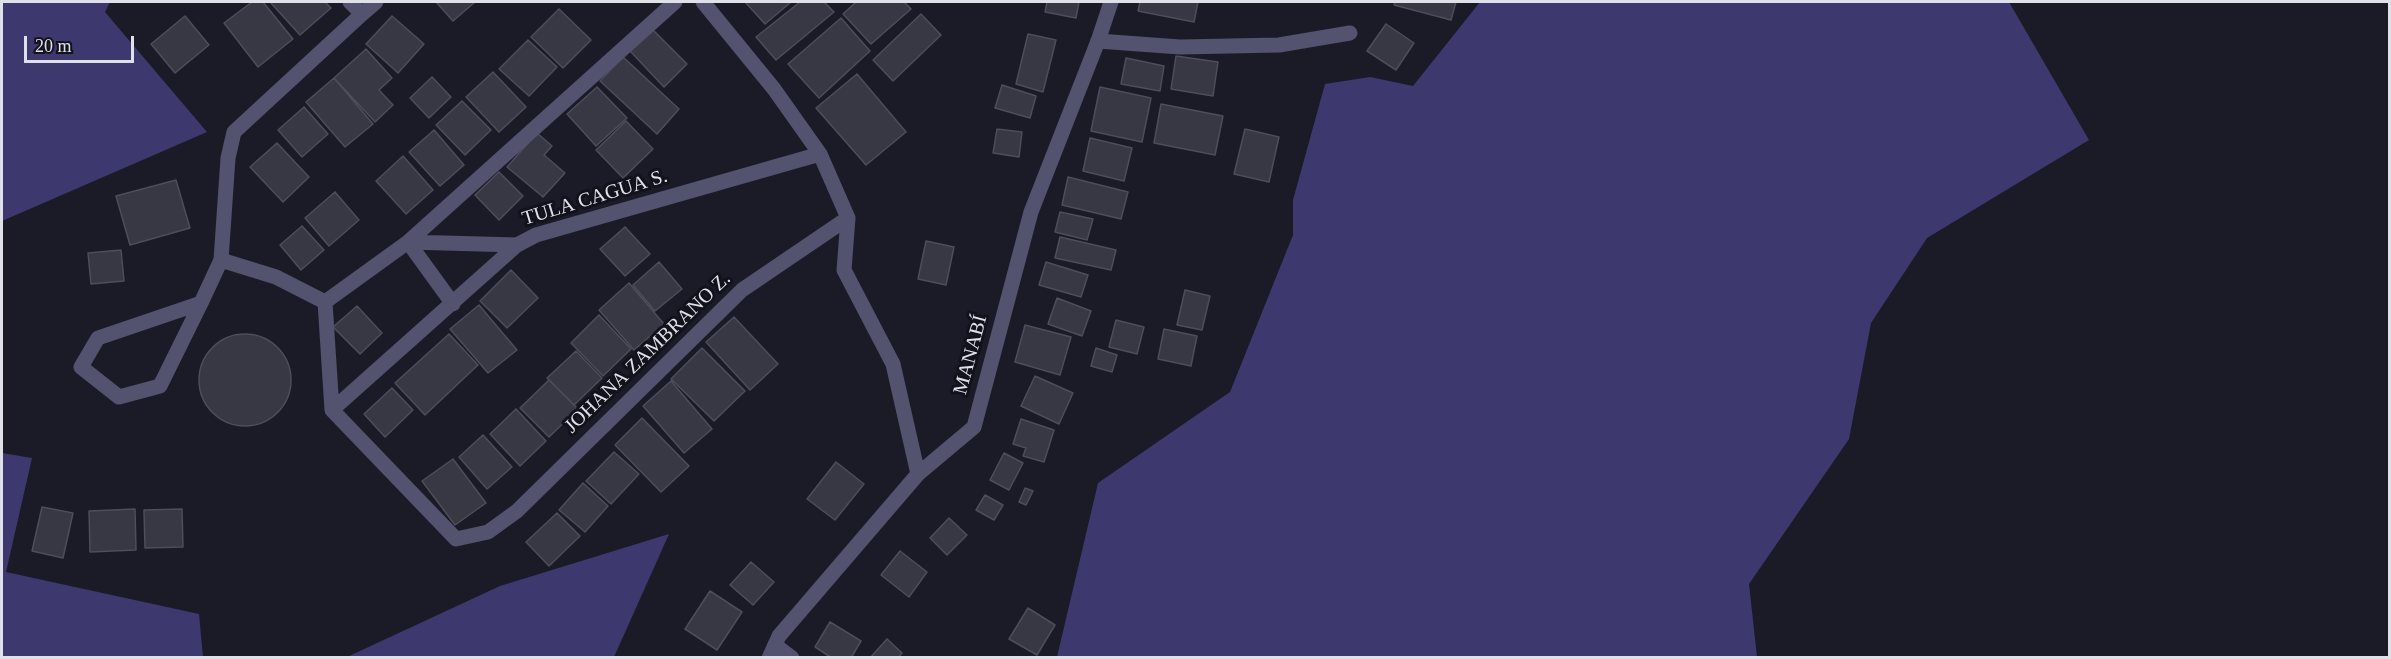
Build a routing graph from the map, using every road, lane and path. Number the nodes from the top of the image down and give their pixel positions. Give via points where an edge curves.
1 (350, 2) edge
2 (376, 2) edge
3 (675, 2) edge
4 (703, 2) edge
5 (1111, 2) edge
6 (363, 14) junction
7 (1350, 33) dead end
8 (1098, 41) junction
9 (820, 154) junction
10 (848, 218) junction
11 (408, 242) junction
12 (517, 245) junction
13 (221, 260) junction
14 (325, 302) junction
15 (201, 303) junction
16 (453, 304) junction
17 (332, 410) junction
18 (918, 474) junction
19 (772, 651) edge
20 (792, 657) edge

1 - 6 street
2 - 6 street
3 - 11 street
4 - 9 street via 774,89
5 - 8 street, MANABÍ
6 - 13 street via 234,132 228,158
7 - 8 street via 1279,45 1180,47
8 - 18 street, MANABÍ via 1031,212 974,427
9 - 10 street
9 - 12 street, TULA CAGUA S. via 536,236
10 - 17 street, JOHANA ZAMBRANO Z. via 742,290 517,511 489,532 456,539
10 - 18 street via 844,270 893,364
11 - 12 street
11 - 14 street
11 - 16 street
12 - 16 street, TULA CAGUA S.
13 - 14 street via 276,277
13 - 15 street
14 - 17 street
15 - 15 street via 98,338 81,367 119,397 160,386
16 - 17 street, TULA CAGUA S.
18 - 19 street, MANABÍ via 778,636
19 - 20 street

